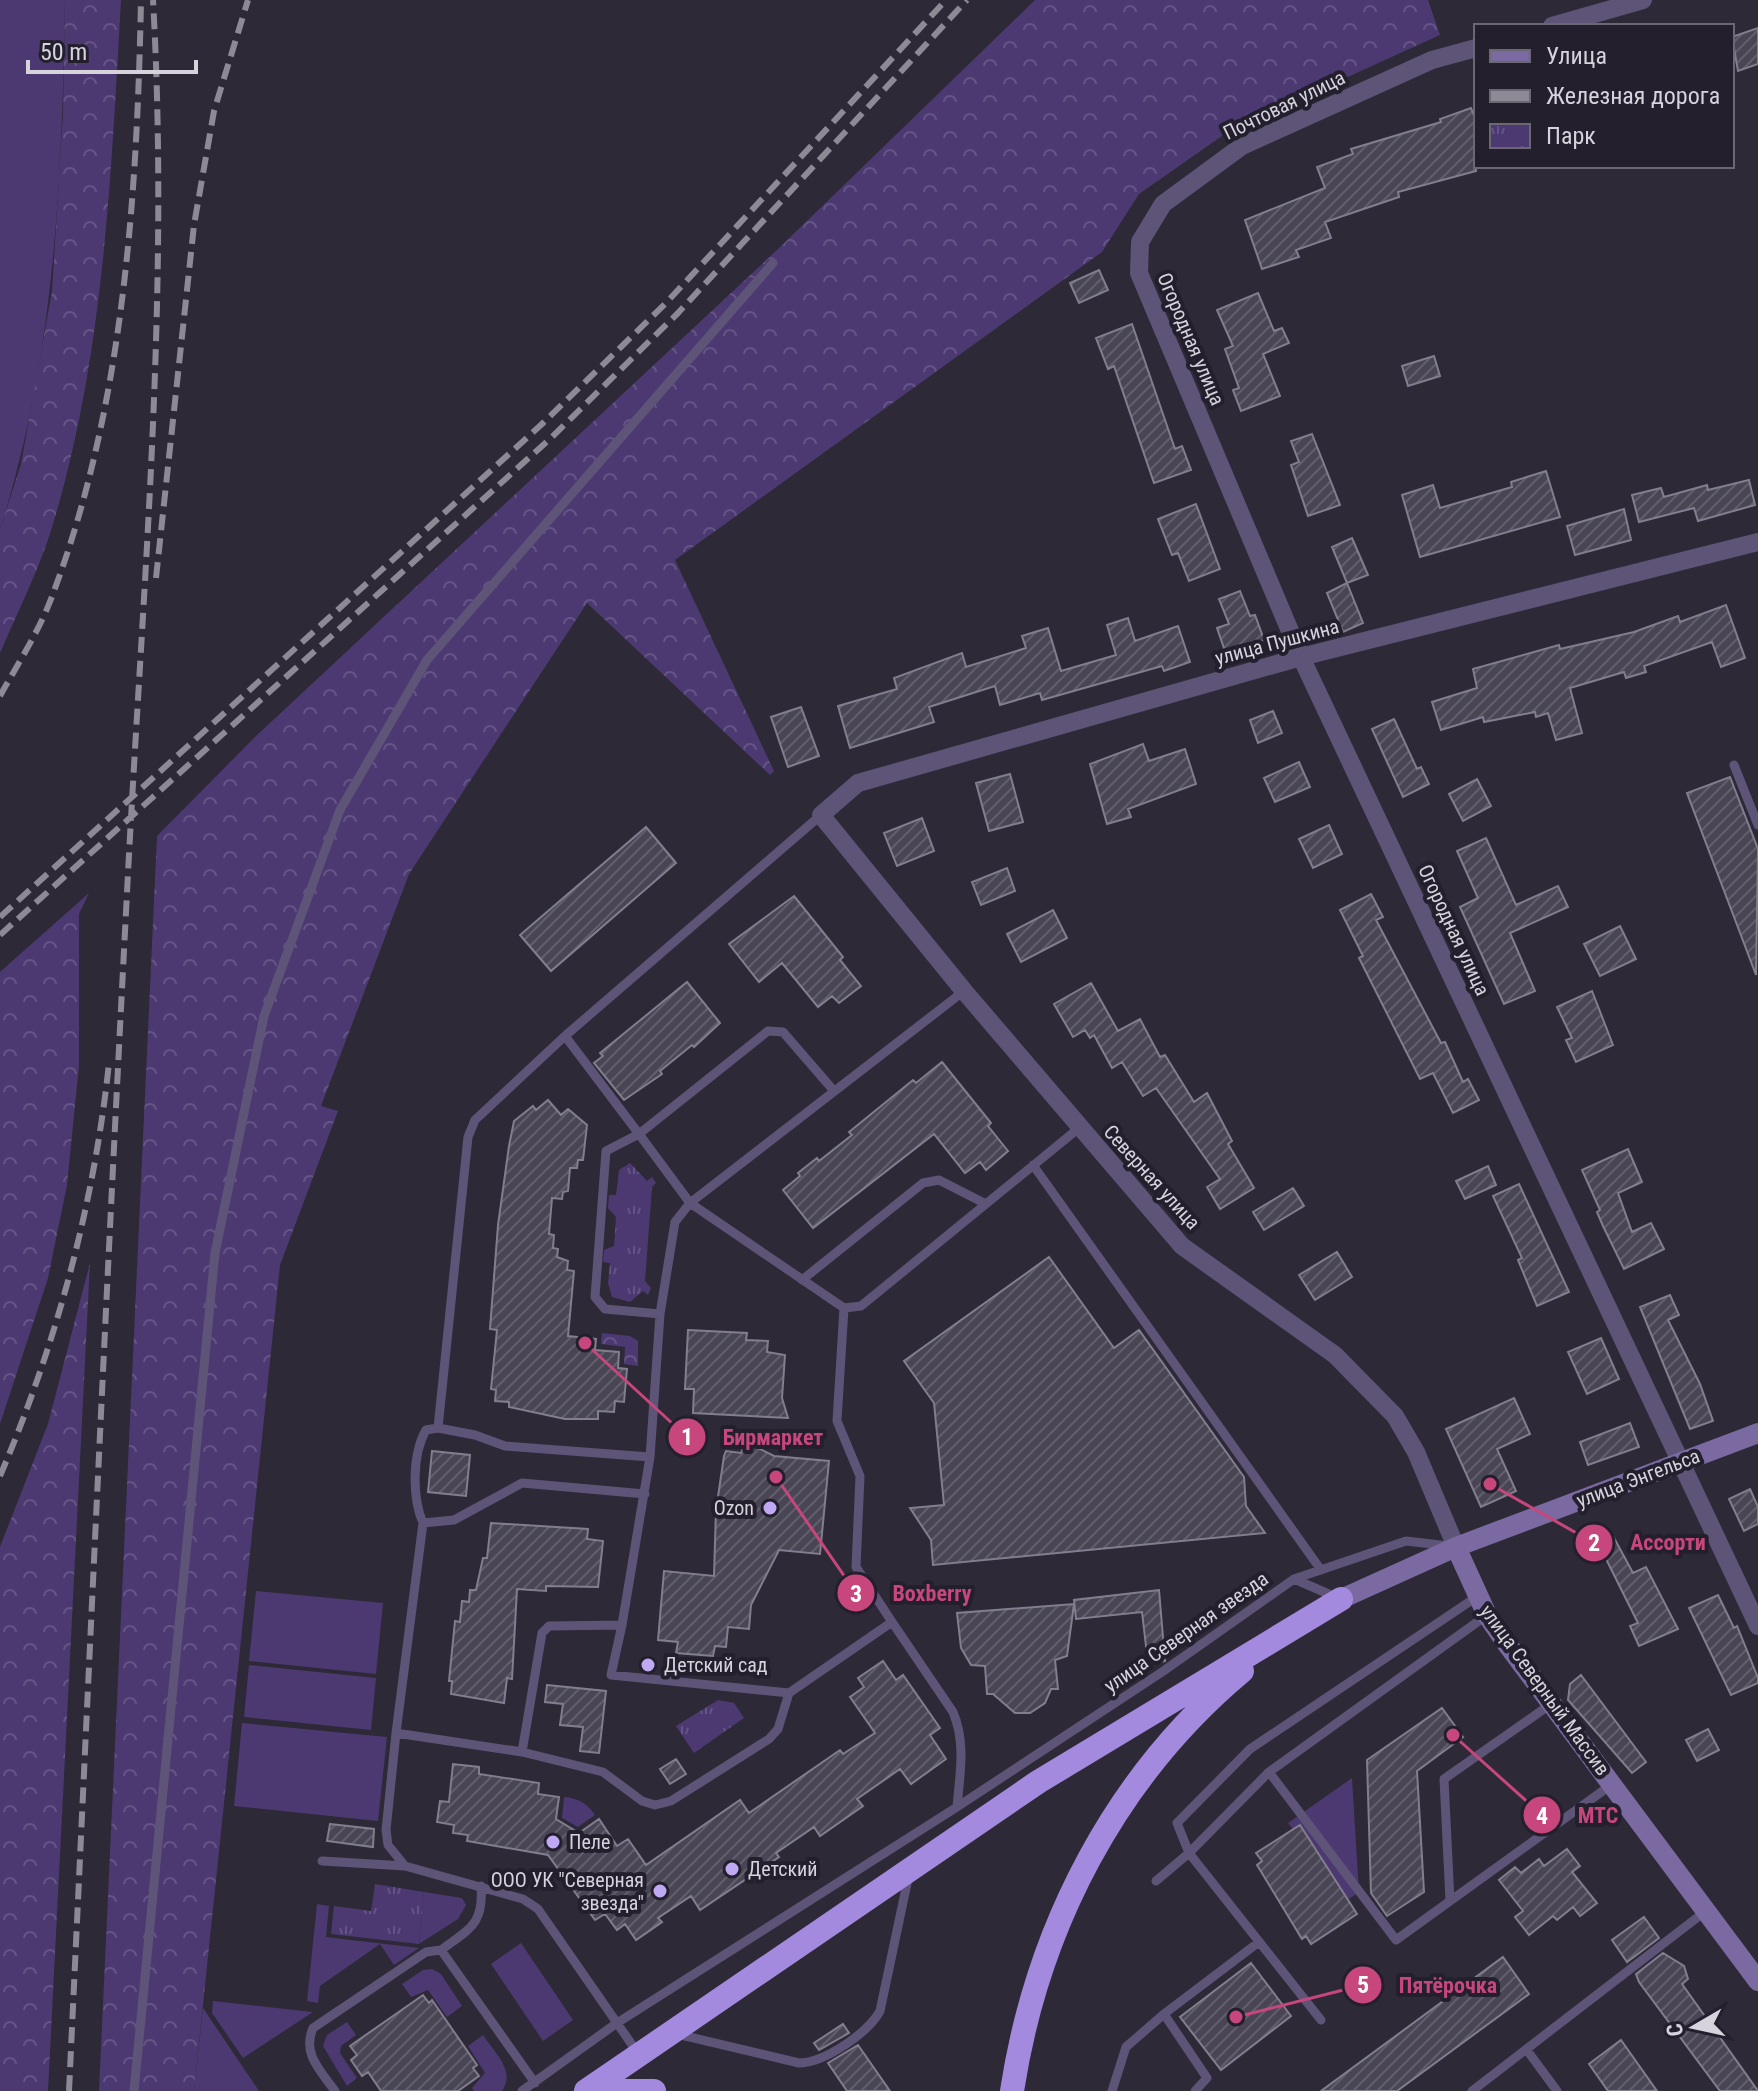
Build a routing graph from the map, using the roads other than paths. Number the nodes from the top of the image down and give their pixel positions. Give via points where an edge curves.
1 (1643, 0) edge
2 (1559, 24) edge
3 (1474, 49) edge
4 (1140, 242) joint
5 (773, 263) dead end
6 (1758, 542) edge
7 (1301, 657) junction
8 (1734, 765) dead end
9 (821, 815) junction
10 (1758, 825) edge
11 (964, 991) junction
12 (565, 1036) junction
13 (834, 1091) junction
14 (1079, 1128) junction
15 (639, 1134) junction
16 (1033, 1165) junction
17 (690, 1203) junction
18 (986, 1204) junction
19 (802, 1280) junction
20 (844, 1308) junction
21 (660, 1314) junction
22 (438, 1428) junction
23 (1758, 1433) edge
24 (650, 1457) junction
25 (1681, 1462) junction
26 (645, 1494) junction
27 (423, 1523) junction
28 (1456, 1547) junction
29 (1321, 1570) junction
30 (1294, 1579) junction
31 (1478, 1596) junction
32 (1341, 1599) junction
33 (1487, 1615) junction
34 (892, 1622) junction
35 (622, 1625) junction
36 (1758, 1626) edge
37 (789, 1693) junction
38 (1552, 1704) junction
39 (396, 1733) junction
40 (522, 1752) junction
41 (1269, 1772) junction
42 (1613, 1784) junction
43 (957, 1807) junction
44 (1189, 1853) junction
45 (322, 1861) dead end
46 (405, 1866) junction
47 (910, 1871) junction
48 (1156, 1881) dead end
49 (481, 1886) junction
50 (1450, 1901) junction
51 (1707, 1910) junction
52 (1259, 1942) junction
53 (441, 1950) junction
54 (1758, 1981) edge
55 (1164, 2014) junction
56 (1321, 2020) dead end
57 (617, 2023) junction
58 (672, 2033) junction
59 (1526, 2049) junction
60 (639, 2055) junction
61 (535, 2083) junction
62 (134, 2091) edge
63 (335, 2091) edge
64 (522, 2091) edge
65 (586, 2091) edge
66 (603, 2091) edge
67 (654, 2091) edge
68 (1012, 2091) edge
69 (1112, 2091) edge
70 (1195, 2091) edge
71 (1472, 2091) edge
72 (1557, 2091) edge

1 - 2 street
3 - 4 street, Почтовая улица via 1432,60 1242,146 1163,204
4 - 7 street, Огородная улица via 1139,273 1149,301
5 - 62 lane via 427,660 340,810 264,1016 215,1253
6 - 7 street, улица Пушкина
7 - 9 street, улица Пушкина via 858,783
7 - 25 street, Огородная улица
8 - 10 lane
9 - 11 street, Северная улица
9 - 12 lane
11 - 13 lane
11 - 14 street, Северная улица
12 - 15 lane
12 - 22 lane via 475,1120 468,1137
13 - 15 lane via 783,1032 768,1031
13 - 17 lane
14 - 16 lane
14 - 28 street, Северная улица via 1182,1246 1335,1355 1395,1416
15 - 17 lane
15 - 21 lane via 606,1151 595,1297 605,1309
16 - 18 lane
16 - 29 lane
17 - 19 lane
17 - 21 lane via 675,1222
18 - 19 lane via 939,1180 923,1183
18 - 20 lane via 861,1306
19 - 20 lane
20 - 34 lane via 837,1421 860,1476 856,1567
21 - 24 lane
22 - 24 lane via 505,1446
22 - 27 lane via 426,1430 421,1439 415,1495
23 - 25 street, улица Энгельса
24 - 26 lane
25 - 28 street, улица Энгельса
25 - 36 street, Огородная улица
26 - 27 lane via 522,1483 454,1520
26 - 35 lane
27 - 39 lane
28 - 29 lane, улица Северная звезда via 1406,1541
28 - 31 street, улица Северный Массив
28 - 32 street, улица Энгельса
29 - 30 lane, улица Северная звезда
30 - 32 lane
30 - 43 lane, улица Северная звезда
31 - 33 street, улица Северный Массив
31 - 44 lane via 1250,1749 1177,1823
32 - 47 highway via 1038,1782
32 - 68 highway via 1215,1693 1138,1780 1091,1851 1050,1940 1021,2034
33 - 38 street, улица Северный Массив
33 - 41 lane
34 - 37 lane
34 - 43 lane via 960,1728
35 - 37 lane via 611,1675
35 - 40 lane via 549,1626 542,1633
37 - 40 lane via 778,1729 769,1739 671,1801 655,1805 603,1772
38 - 42 street, улица Северный Массив
38 - 50 lane via 1444,1779
39 - 40 lane
39 - 46 lane via 386,1830 388,1845
41 - 44 lane
41 - 50 lane via 1396,1940
42 - 50 lane
42 - 51 street, улица Северный Массив
43 - 57 lane, улица Северная звезда
44 - 48 lane
44 - 52 lane
45 - 46 lane
46 - 49 lane
47 - 58 highway
47 - 58 lane via 873,2023 812,2063
49 - 53 lane via 478,1920
49 - 57 lane via 538,1909
51 - 54 street, улица Северный Массив
51 - 59 lane
52 - 55 lane
52 - 56 lane
53 - 61 lane
53 - 63 lane via 426,1952 313,2028 308,2053
55 - 69 lane via 1126,2047
55 - 70 lane via 1207,2078
57 - 60 lane
57 - 61 lane, улица Северная звезда
58 - 60 highway
59 - 71 lane
59 - 72 lane
60 - 65 highway
61 - 64 lane, улица Северная звезда
66 - 67 highway

